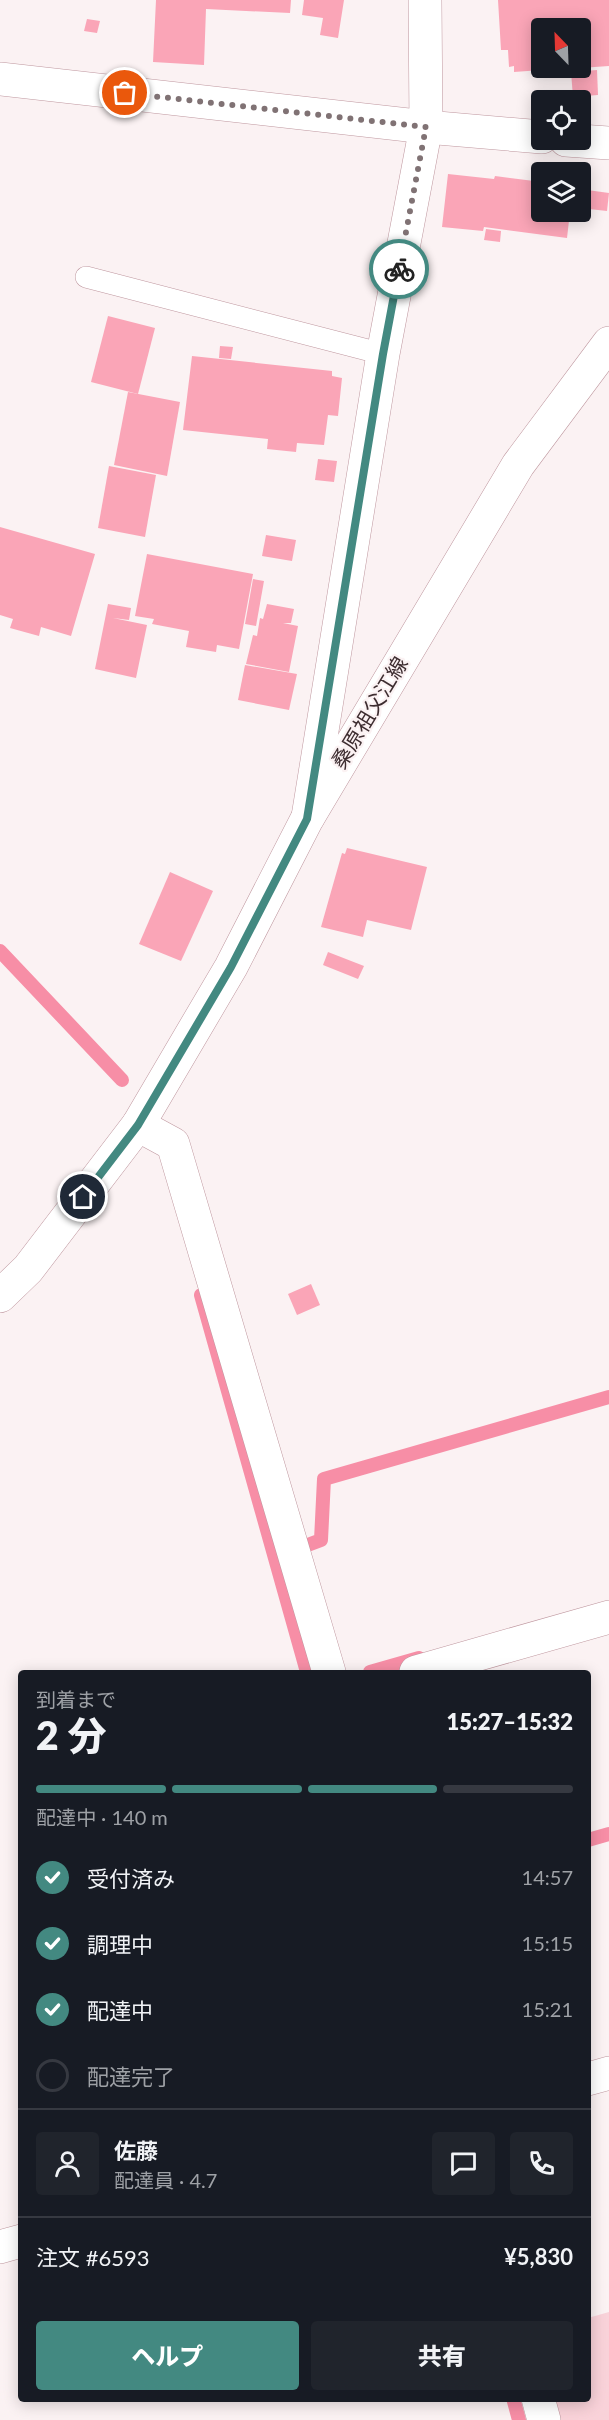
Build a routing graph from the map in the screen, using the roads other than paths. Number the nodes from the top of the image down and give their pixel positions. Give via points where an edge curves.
1 (425, 0) edge
2 (0, 79) edge
3 (426, 127) junction
4 (531, 136) edge
5 (591, 142) edge
6 (609, 143) edge
7 (86, 277) dead end
8 (609, 343) edge
9 (383, 354) junction
10 (307, 819) junction
11 (138, 1125) junction
12 (0, 1296) edge
13 (609, 1617) edge
14 (328, 1670) edge
15 (423, 1670) edge
16 (609, 2073) edge
17 (591, 2078) edge
18 (18, 2242) edge
19 (0, 2247) edge
20 (539, 2402) edge
21 (544, 2420) edge

1 - 3 street
2 - 3 street
3 - 4 street
3 - 9 street
5 - 6 street
7 - 9 lane
8 - 10 street, 桑原祖父江線 via 518,465
9 - 10 street
10 - 11 street, 桑原祖父江線 via 231,967
11 - 12 street, 桑原祖父江線 via 28,1269
11 - 14 street via 173,1144
13 - 15 street
16 - 17 street
18 - 19 street
20 - 21 street

